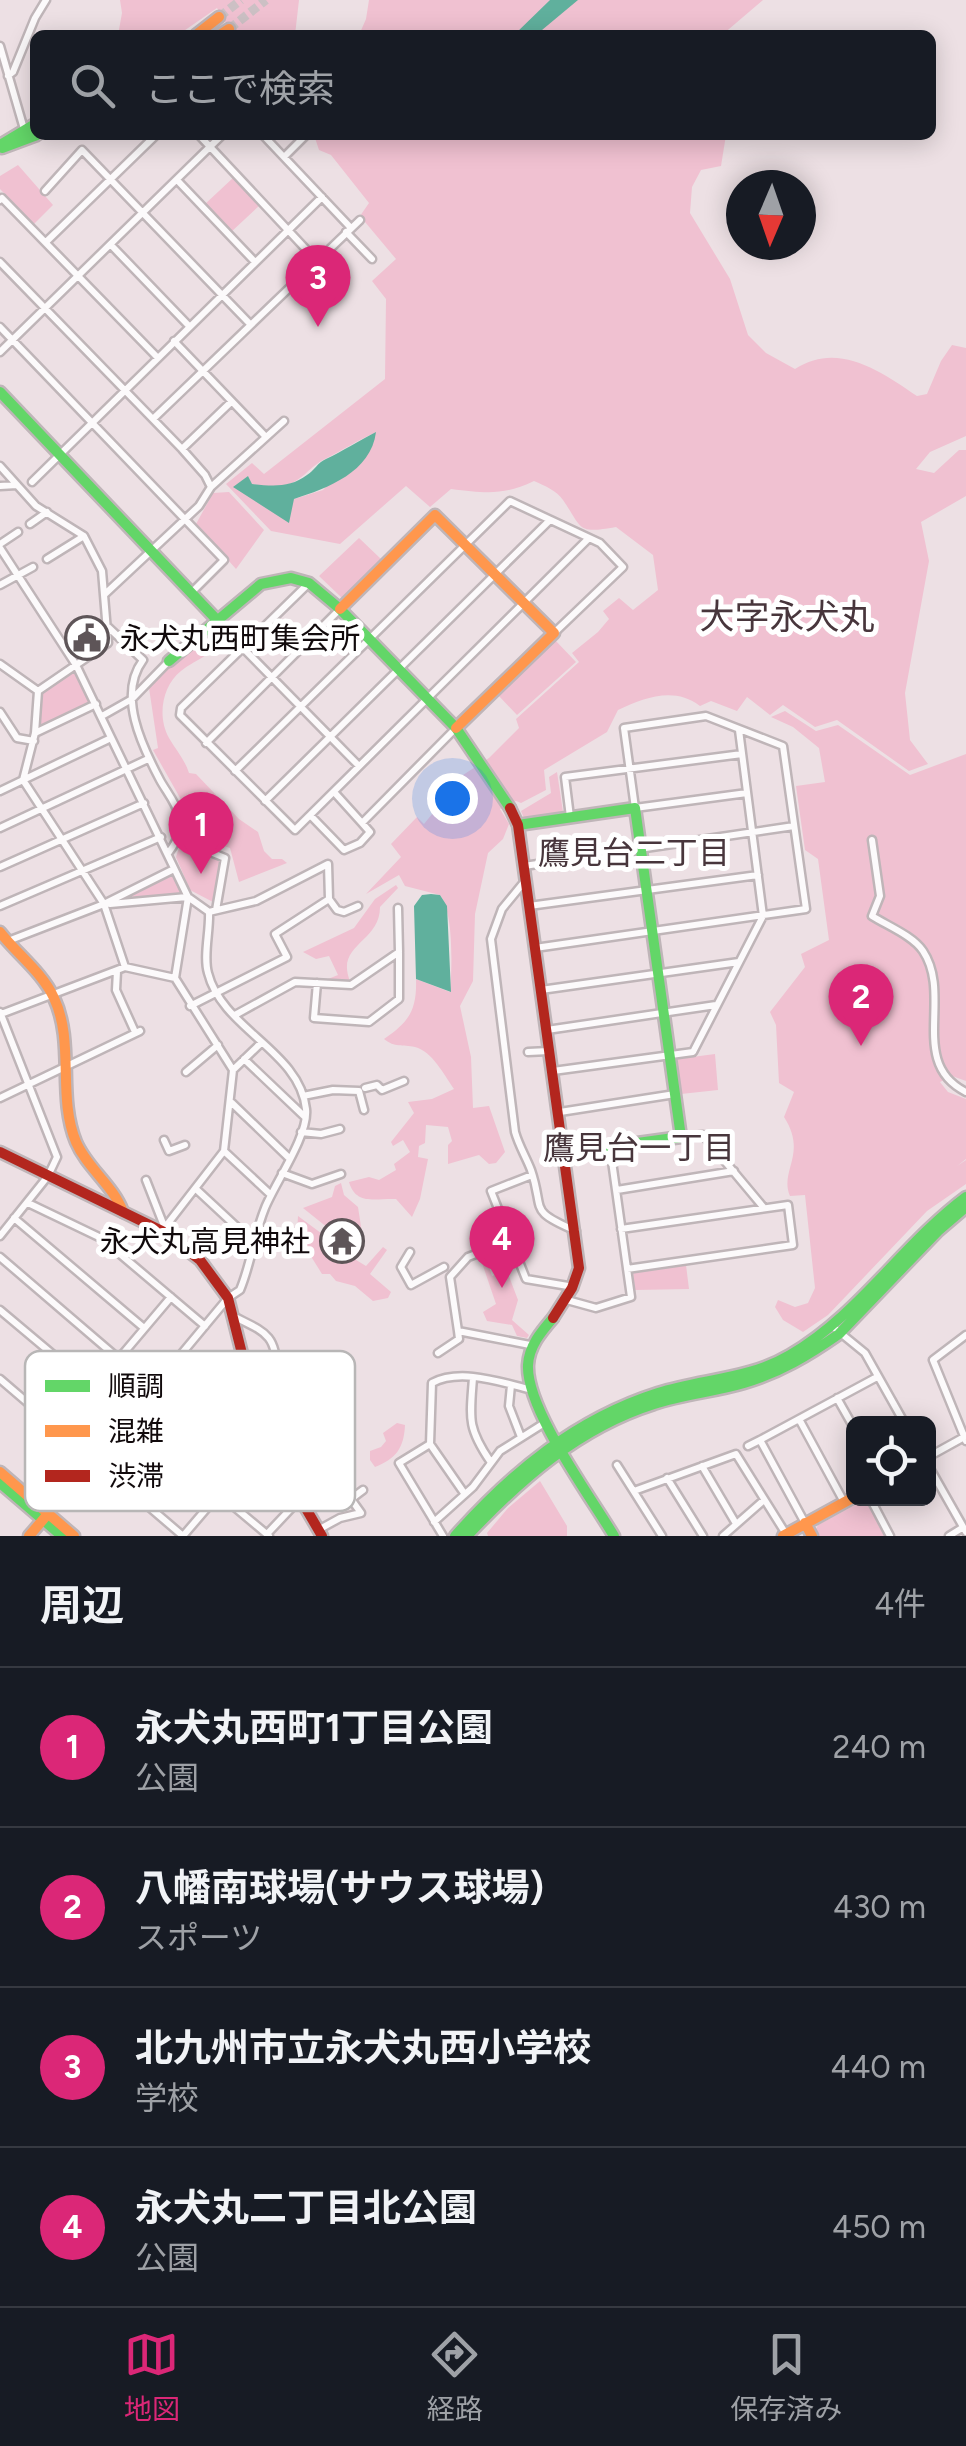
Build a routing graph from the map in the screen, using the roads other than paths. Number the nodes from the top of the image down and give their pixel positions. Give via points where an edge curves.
1 (46, 0) edge
2 (220, 17) tunnel mouth
3 (203, 30) edge
4 (0, 46) edge
5 (8, 76) junction
6 (30, 126) edge
7 (30, 137) edge
8 (151, 140) edge
9 (203, 140) edge
10 (217, 140) edge
11 (268, 140) edge
12 (301, 140) edge
13 (0, 147) edge
14 (210, 147) junction
15 (284, 157) junction
16 (110, 180) junction
17 (177, 180) junction
18 (44, 190) dead end
19 (322, 197) junction
20 (0, 200) edge
21 (144, 212) junction
22 (360, 220) dead end
23 (290, 230) junction
24 (348, 230) junction
25 (46, 242) junction
26 (111, 245) junction
27 (372, 259) dead end
28 (316, 260) junction
29 (0, 262) edge
30 (255, 262) junction
31 (79, 276) junction
32 (223, 294) junction
33 (46, 309) junction
34 (250, 324) junction
35 (189, 326) junction
36 (0, 327) edge
37 (13, 340) junction
38 (174, 341) junction
39 (0, 352) edge
40 (157, 357) junction
41 (202, 370) junction
42 (124, 389) junction
43 (0, 392) edge
44 (231, 402) junction
45 (153, 419) junction
46 (284, 421) dead end
47 (92, 422) junction
48 (266, 437) junction
49 (182, 449) junction
50 (60, 455) junction
51 (0, 466) edge
52 (32, 482) dead end
53 (18, 485) junction
54 (0, 486) edge
55 (211, 487) junction
56 (47, 512) junction
57 (186, 518) junction
58 (550, 520) junction
59 (30, 524) dead end
60 (18, 532) dead end
61 (84, 536) junction
62 (589, 538) junction
63 (466, 544) junction
64 (0, 546) edge
65 (152, 550) junction
66 (47, 559) dead end
67 (33, 567) dead end
68 (495, 574) junction
69 (18, 577) junction
70 (309, 583) junction
71 (0, 585) edge
72 (192, 592) junction
73 (105, 594) junction
74 (524, 603) junction
75 (340, 609) junction
76 (216, 620) junction
77 (108, 627) junction
78 (554, 633) junction
79 (369, 639) junction
80 (243, 648) junction
81 (168, 661) joint
82 (0, 664) edge
83 (76, 665) junction
84 (398, 668) junction
85 (272, 677) junction
86 (38, 691) junction
87 (132, 698) junction
88 (427, 698) junction
89 (96, 704) junction
90 (302, 706) junction
91 (0, 712) edge
92 (102, 716) junction
93 (456, 728) junction
94 (739, 730) junction
95 (34, 737) junction
96 (330, 737) junction
97 (112, 738) junction
98 (206, 743) junction
99 (742, 754) junction
100 (149, 759) junction
101 (359, 766) junction
102 (630, 768) junction
103 (127, 770) junction
104 (235, 772) junction
105 (23, 780) junction
106 (0, 790) edge
107 (334, 792) junction
108 (747, 793) junction
109 (265, 801) junction
110 (144, 802) junction
111 (635, 808) junction
112 (42, 810) junction
113 (311, 816) junction
114 (570, 817) junction
115 (362, 823) junction
116 (518, 825) junction
117 (794, 826) junction
118 (0, 828) edge
119 (752, 832) junction
120 (160, 836) junction
121 (178, 840) junction
122 (872, 840) dead end
123 (62, 841) junction
124 (641, 848) junction
125 (169, 852) junction
126 (523, 866) junction
127 (0, 867) edge
128 (174, 869) junction
129 (82, 873) junction
130 (758, 875) junction
131 (525, 881) junction
132 (647, 890) junction
133 (188, 896) junction
134 (330, 898) junction
135 (104, 904) junction
136 (0, 906) edge
137 (358, 906) dead end
138 (529, 906) junction
139 (398, 908) dead end
140 (212, 911) junction
141 (764, 916) junction
142 (652, 931) junction
143 (4, 937) edge
144 (535, 948) junction
145 (399, 952) junction
146 (740, 962) junction
147 (121, 969) junction
148 (658, 972) junction
149 (174, 978) junction
150 (317, 983) junction
151 (541, 990) junction
152 (216, 991) junction
153 (53, 994) junction
154 (717, 1005) junction
155 (190, 1006) junction
156 (664, 1012) junction
157 (0, 1014) edge
158 (235, 1015) junction
159 (547, 1030) junction
160 (260, 1044) junction
161 (218, 1045) junction
162 (550, 1051) junction
163 (528, 1052) dead end
164 (670, 1054) junction
165 (244, 1059) junction
166 (66, 1064) junction
167 (233, 1070) junction
168 (553, 1071) junction
169 (186, 1072) dead end
170 (404, 1081) dead end
171 (28, 1084) junction
172 (365, 1088) dead end
173 (966, 1092) edge
174 (675, 1094) junction
175 (302, 1096) junction
176 (0, 1098) edge
177 (232, 1102) junction
178 (364, 1110) dead end
179 (560, 1112) junction
180 (306, 1118) junction
181 (340, 1129) dead end
182 (300, 1132) junction
183 (681, 1137) junction
184 (164, 1140) dead end
185 (185, 1145) dead end
186 (610, 1147) junction
187 (0, 1152) edge
188 (224, 1152) junction
189 (565, 1153) junction
190 (288, 1158) junction
191 (734, 1171) junction
192 (282, 1173) junction
193 (341, 1174) dead end
194 (532, 1174) junction
195 (48, 1176) junction
196 (146, 1180) dead end
197 (196, 1189) junction
198 (616, 1190) junction
199 (271, 1196) junction
200 (966, 1197) edge
201 (28, 1203) junction
202 (966, 1207) edge
203 (764, 1209) junction
204 (123, 1212) junction
205 (14, 1218) junction
206 (163, 1228) junction
207 (622, 1229) junction
208 (576, 1231) junction
209 (0, 1236) edge
210 (513, 1240) junction
211 (254, 1243) junction
212 (410, 1252) dead end
213 (0, 1258) edge
214 (444, 1267) dead end
215 (627, 1269) junction
216 (575, 1287) junction
217 (171, 1297) junction
218 (228, 1298) junction
219 (567, 1300) junction
220 (0, 1310) edge
221 (232, 1315) junction
222 (205, 1326) junction
223 (144, 1328) junction
224 (835, 1330) junction
225 (458, 1331) junction
226 (966, 1335) edge
227 (530, 1345) junction
228 (49, 1351) edge
229 (110, 1351) edge
230 (125, 1351) edge
231 (184, 1351) edge
232 (240, 1351) edge
233 (276, 1351) edge
234 (438, 1353) dead end
235 (878, 1376) junction
236 (473, 1378) junction
237 (0, 1379) edge
238 (511, 1385) junction
239 (529, 1389) junction
240 (837, 1398) junction
241 (25, 1401) edge
242 (847, 1416) edge
243 (900, 1416) edge
244 (799, 1418) junction
245 (546, 1422) junction
246 (521, 1438) junction
247 (965, 1438) edge
248 (760, 1440) junction
249 (430, 1444) junction
250 (560, 1445) junction
251 (748, 1446) dead end
252 (936, 1453) edge
253 (490, 1461) junction
254 (617, 1465) dead end
255 (702, 1466) junction
256 (0, 1472) edge
257 (667, 1478) junction
258 (936, 1479) edge
259 (0, 1483) edge
260 (363, 1490) dead end
261 (634, 1491) junction
262 (464, 1493) junction
263 (846, 1495) edge
264 (25, 1496) edge
265 (355, 1496) edge
266 (764, 1500) junction
267 (25, 1501) edge
268 (846, 1502) edge
269 (355, 1505) edge
270 (874, 1506) edge
271 (39, 1511) edge
272 (41, 1511) edge
273 (50, 1511) edge
274 (154, 1511) edge
275 (204, 1511) edge
276 (239, 1511) edge
277 (289, 1511) edge
278 (307, 1511) edge
279 (46, 1516) junction
280 (434, 1522) junction
281 (735, 1522) junction
282 (805, 1523) junction
283 (964, 1530) edge
284 (320, 1533) edge
285 (268, 1535) edge
286 (785, 1535) edge
287 (29, 1536) edge
288 (62, 1536) edge
289 (74, 1536) edge
290 (183, 1536) edge
291 (443, 1536) edge
292 (454, 1536) edge
293 (466, 1536) edge
294 (614, 1536) edge
295 (662, 1536) edge
296 (704, 1536) edge
297 (722, 1536) edge
298 (812, 1536) edge
299 (890, 1536) edge
300 (948, 1536) edge

1 - 5 street
2 - 3 street
4 - 5 street
5 - 6 street
6 - 13 street
7 - 13 street
8 - 16 street
9 - 14 street
10 - 14 street
11 - 15 street
12 - 15 street
14 - 17 street
14 - 23 street
15 - 19 street
16 - 18 street via 82,150
16 - 21 street
16 - 25 street
17 - 21 street
17 - 30 street
19 - 23 street
19 - 24 street
20 - 25 street
21 - 26 street
21 - 32 street
22 - 24 street
23 - 28 street
23 - 30 street
24 - 27 street
24 - 28 street
25 - 31 street
26 - 31 street
26 - 35 street
28 - 34 street
29 - 33 street
30 - 32 street
31 - 33 street
31 - 40 street
32 - 34 street
32 - 35 street
33 - 37 street
33 - 42 street
34 - 41 street
35 - 38 street
36 - 37 street
37 - 39 street
37 - 47 street
38 - 40 street
38 - 41 street
40 - 42 street
41 - 44 street
41 - 45 street
42 - 45 street
42 - 47 street
43 - 50 street
44 - 48 street
44 - 49 street
45 - 49 street
46 - 48 street
47 - 50 street
47 - 57 street
48 - 55 street
49 - 55 street
50 - 52 street
50 - 65 street
51 - 53 street
53 - 54 street
53 - 56 street
55 - 57 street
56 - 59 street
56 - 61 street
57 - 65 street
57 - 72 street via 224,560
58 - 62 street
58 - 63 street via 510,501
58 - 68 street
60 - 64 street
61 - 66 street
61 - 73 street via 102,571
62 - 74 street
62 - 78 street via 624,567
63 - 68 street
63 - 75 street via 435,515
63 - 79 street
64 - 69 street
65 - 72 street
65 - 73 street
67 - 69 street
68 - 74 street
68 - 84 street
69 - 71 street
69 - 83 street
70 - 75 street
70 - 76 street via 291,578 261,584
70 - 80 street
72 - 76 street
73 - 77 street
74 - 78 street
74 - 88 street
75 - 79 street
75 - 85 street
76 - 81 street
77 - 83 street via 108,643
77 - 87 street via 143,660 133,676
78 - 93 street
79 - 84 street
79 - 90 street
80 - 85 street
80 - 98 street via 181,708
81 - 87 street
82 - 86 street
83 - 86 street
83 - 89 street
84 - 88 street
84 - 96 street
85 - 90 street
85 - 98 street
86 - 95 street
87 - 92 street
87 - 100 street
88 - 93 street
88 - 101 street
89 - 92 street
89 - 95 street
90 - 96 street
90 - 104 street
91 - 95 street via 17,738
92 - 97 street
93 - 115 street
93 - 116 street
94 - 99 street
94 - 102 street via 706,716 624,728
94 - 117 street via 783,746
95 - 105 street
96 - 101 street
96 - 109 street
97 - 103 street
97 - 105 street
98 - 104 street
99 - 102 street
99 - 108 street
100 - 103 street
100 - 121 street via 179,814
101 - 107 street
102 - 111 street
102 - 114 street via 565,777
103 - 110 street
103 - 112 street
104 - 109 street
105 - 106 street
105 - 112 street
107 - 113 street
107 - 115 street
108 - 111 street
108 - 119 street
109 - 113 street via 295,830
110 - 120 street
110 - 123 street
111 - 114 street
111 - 124 street
112 - 118 street
112 - 123 street
113 - 115 street via 344,850 370,832
114 - 116 street
116 - 126 street
117 - 119 street
117 - 141 street via 806,909
119 - 124 street
119 - 130 street
120 - 125 street
120 - 129 street
121 - 125 street
121 - 140 street via 224,858
122 - 173 street via 880,896 872,916 925,954 933,972 936,1060
123 - 127 street
123 - 129 street
124 - 126 street
124 - 132 street
125 - 128 street
126 - 131 street
128 - 133 street
128 - 135 street
129 - 135 street
129 - 136 street
130 - 132 street
130 - 141 street
131 - 138 street
131 - 194 street via 502,909 491,939 515,1132
132 - 138 street
132 - 142 street
133 - 135 street
133 - 140 street
133 - 149 street
134 - 137 street via 337,910
134 - 140 street via 328,864 256,900
134 - 152 street via 275,934 287,957
135 - 143 street
135 - 147 street
138 - 144 street
139 - 145 street
140 - 152 street via 208,973
141 - 142 street
141 - 146 street
142 - 144 street
142 - 148 street
143 - 153 street
144 - 151 street
145 - 150 street via 351,985
145 - 150 street via 400,999 369,1022 314,1018
146 - 148 street
146 - 154 street
147 - 149 street
147 - 153 street
147 - 166 street via 116,990 138,1032
148 - 151 street
148 - 156 street
149 - 155 street
150 - 158 street via 295,982
151 - 159 street
152 - 155 street
152 - 158 street
153 - 157 street
153 - 166 street
154 - 156 street
154 - 164 street via 693,1052
155 - 161 street
156 - 159 street
156 - 164 street
157 - 171 street
158 - 160 street
159 - 162 street
160 - 165 street
160 - 175 street via 286,1068
161 - 167 street
161 - 169 street
162 - 163 street
162 - 168 street
164 - 168 street
164 - 174 street
165 - 167 street
165 - 180 street
166 - 171 street
166 - 204 street via 74,1138
167 - 177 street
168 - 179 street
170 - 172 street
171 - 176 street
171 - 195 street via 57,1157
174 - 179 street
174 - 183 street
175 - 178 street via 359,1091
175 - 180 street
177 - 188 street
177 - 190 street
179 - 189 street
180 - 182 street
181 - 182 street
182 - 190 street
183 - 186 street
183 - 191 street via 703,1135
184 - 185 street via 168,1150
186 - 189 street
186 - 198 street
187 - 195 street
188 - 197 street
188 - 199 street
189 - 208 street
190 - 192 street
191 - 198 street
191 - 203 street
192 - 193 street via 312,1184
192 - 199 street
194 - 208 street via 543,1214
194 - 210 street via 491,1191
195 - 201 street
195 - 204 street
196 - 206 street
197 - 206 street
197 - 211 street
198 - 207 street
199 - 211 street
200 - 224 street via 930,1225
201 - 205 street
201 - 217 street via 100,1238
202 - 224 street
203 - 207 street
203 - 215 street via 788,1205 794,1246
204 - 206 street
205 - 209 street
205 - 223 street
206 - 218 street via 200,1260
207 - 215 street
208 - 216 street
210 - 216 street via 526,1279
210 - 225 street via 468,1257 450,1276
211 - 218 street via 240,1290
212 - 214 street via 401,1268 411,1286
213 - 229 street
215 - 219 street via 631,1296 596,1308
216 - 219 street
217 - 222 street
217 - 223 street
218 - 221 street
218 - 222 street
219 - 227 street
220 - 228 street
221 - 232 street
221 - 233 street via 270,1336
222 - 231 street
223 - 230 street
224 - 235 street via 865,1353
224 - 250 street via 778,1371 652,1404
225 - 227 street
225 - 234 street via 459,1339
226 - 247 street via 932,1360
227 - 239 street
235 - 240 street
235 - 243 street
236 - 238 street
236 - 249 street via 432,1383
236 - 253 street via 470,1422
237 - 241 street
238 - 239 street
238 - 246 street
239 - 245 street
240 - 242 street
240 - 244 street
244 - 248 street
244 - 263 street
245 - 246 street
245 - 250 street
246 - 253 street
247 - 252 street
248 - 251 street
248 - 282 street
249 - 262 street
249 - 280 street via 398,1463
250 - 292 street via 505,1482
250 - 293 street
250 - 294 street
253 - 262 street
254 - 261 street
255 - 257 street
255 - 266 street via 736,1454
255 - 281 street
256 - 264 street
257 - 261 street
257 - 296 street
258 - 283 street
259 - 267 street
260 - 265 street
261 - 295 street
262 - 280 street
266 - 281 street
266 - 286 street
268 - 282 street
269 - 284 street via 361,1513
270 - 299 street
271 - 279 street
272 - 279 street
273 - 279 street
274 - 290 street
275 - 290 street
276 - 285 street
277 - 285 street
278 - 284 street
279 - 287 street
279 - 288 street
279 - 289 street
280 - 291 street
281 - 297 street
282 - 286 street
282 - 298 street
283 - 300 street

